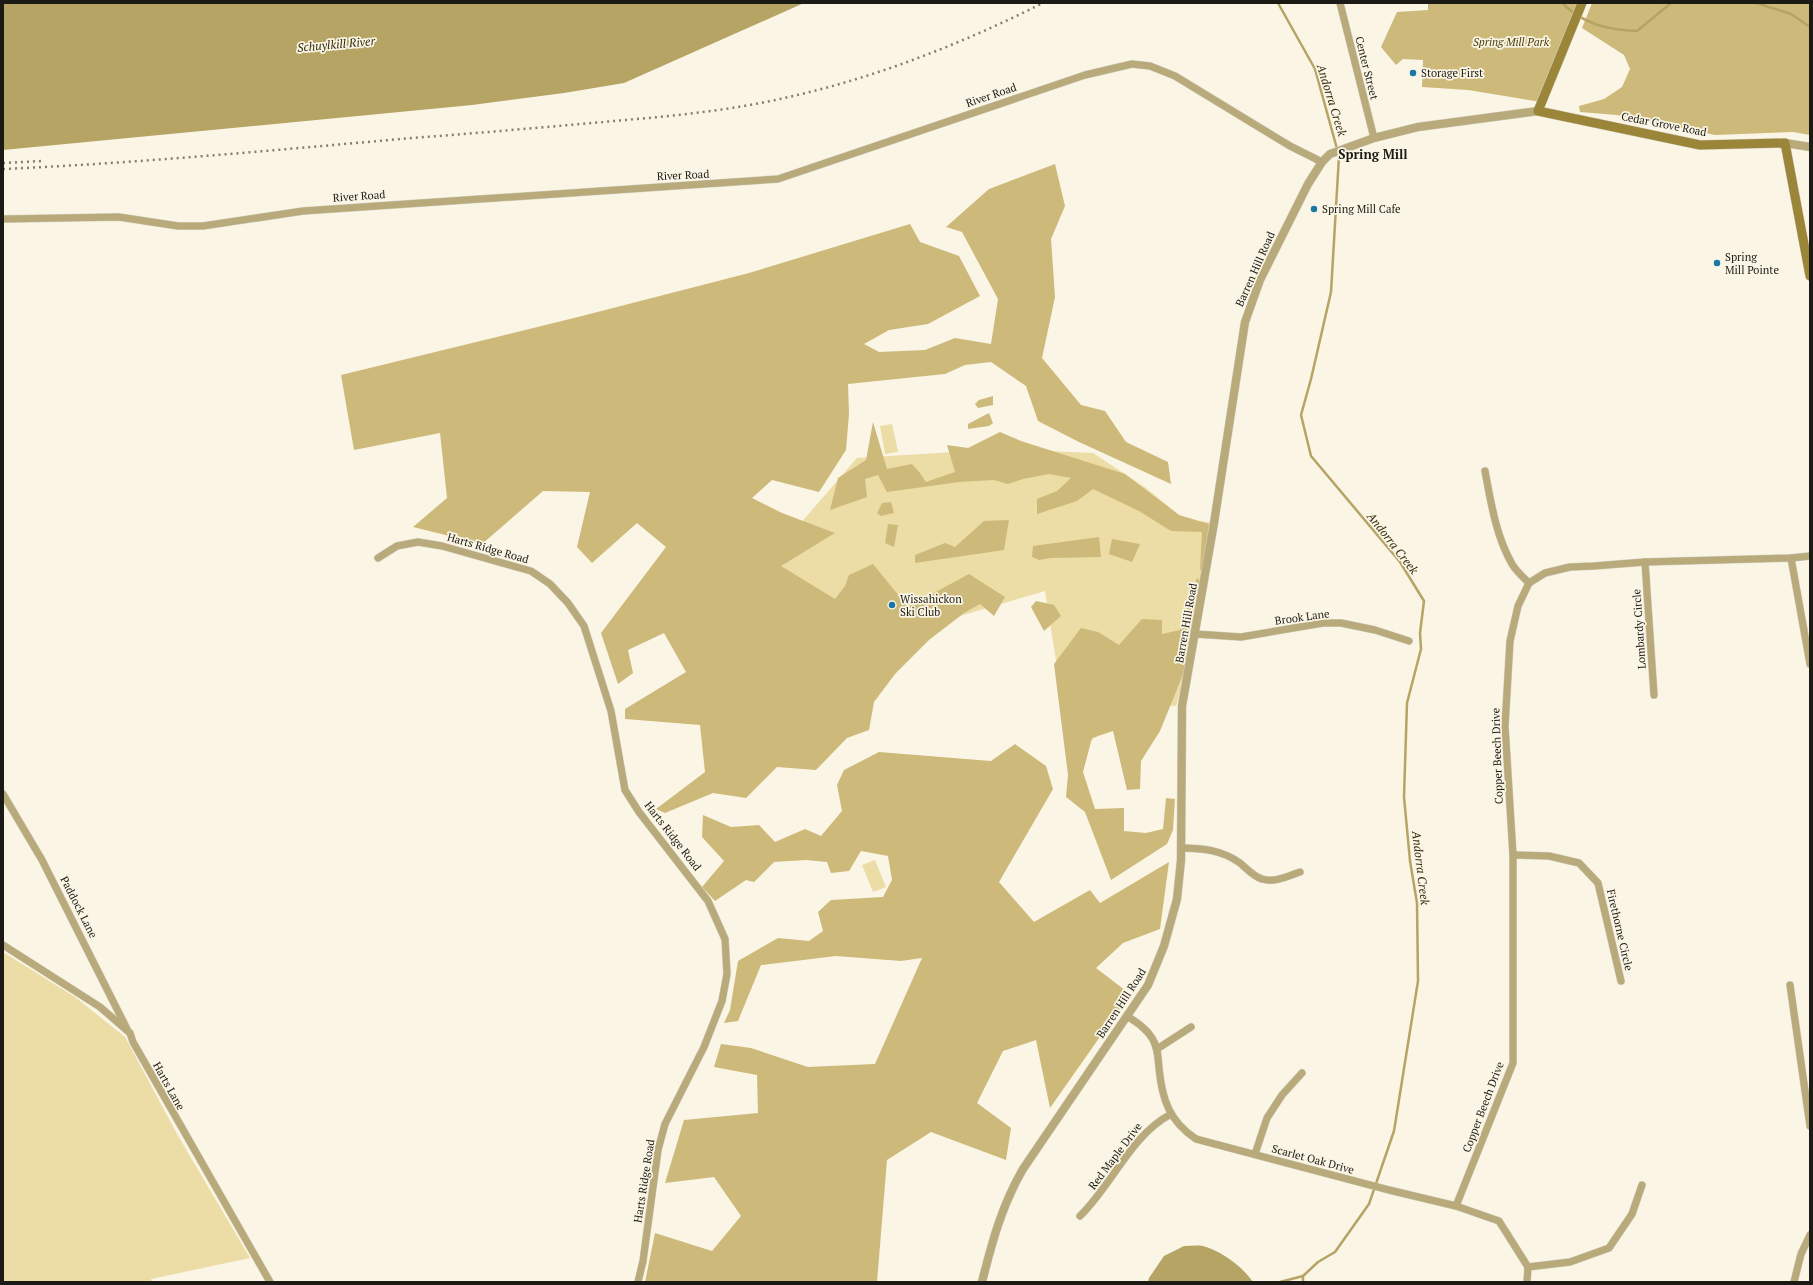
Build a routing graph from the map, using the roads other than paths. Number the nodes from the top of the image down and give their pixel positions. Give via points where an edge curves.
1 (1340, 3) edge
2 (1582, 3) edge
3 (1538, 111) junction
4 (1374, 138) junction
5 (1785, 143) junction
6 (1810, 147) edge
7 (1322, 162) junction
8 (3, 219) edge
9 (1810, 276) edge
10 (1485, 471) dead end
11 (1810, 556) edge
12 (378, 558) dead end
13 (1791, 558) junction
14 (1644, 562) junction
15 (1529, 583) junction
16 (1195, 634) junction
17 (1410, 641) dead end
18 (1810, 664) edge
19 (1654, 695) dead end
20 (3, 794) edge
21 (1181, 848) junction
22 (1513, 855) junction
23 (1300, 872) dead end
24 (3, 945) edge
25 (1621, 981) dead end
26 (1790, 985) dead end
27 (1127, 1016) junction
28 (1191, 1027) dead end
29 (130, 1033) junction
30 (1157, 1050) junction
31 (1302, 1073) dead end
32 (1171, 1114) junction
33 (1810, 1126) edge
34 (1255, 1154) junction
35 (1642, 1185) dead end
36 (1456, 1206) junction
37 (1080, 1216) dead end
38 (1810, 1235) edge
39 (1528, 1267) junction
40 (270, 1282) edge
41 (638, 1282) edge
42 (982, 1282) edge
43 (1527, 1282) edge
44 (1794, 1282) edge

1 - 4 street, Center Street
2 - 3 main road
3 - 4 street, Barren Hill Road via 1418,127
3 - 5 main road, Cedar Grove Road via 1700,145
4 - 7 street, Barren Hill Road via 1330,154
5 - 6 street, Cedar Grove Road
5 - 9 main road
7 - 8 street, River Road via 1290,146 1175,76 1150,66 1132,64 1084,75 778,179 303,210 203,226 178,226 119,217
7 - 16 street, Barren Hill Road via 1276,246 1247,314
10 - 15 street via 1494,517 1503,544 1513,565
11 - 13 street
12 - 41 street, Harts Ridge Road via 398,546 418,542 442,546 531,571 559,593 584,626 611,711 625,790 708,901 725,939 727,974 722,1001 704,1047 665,1124 658,1150 644,1261
13 - 14 street
13 - 18 street
14 - 15 street via 1570,567 1545,573
14 - 19 street, Lombardy Circle
15 - 22 street, Copper Beech Drive via 1518,606 1510,641 1505,726
16 - 17 street, Brook Lane via 1241,637 1323,623 1341,623
16 - 21 street, Barren Hill Road via 1181,714
20 - 29 street, Paddock Lane via 42,860
21 - 23 street via 1207,848 1238,862 1261,879 1279,880
21 - 27 street, Barren Hill Road via 1177,899 1164,946 1151,978
22 - 25 street, Firethorne Circle via 1549,856 1579,863 1598,883
22 - 36 street, Copper Beech Drive via 1513,1063
24 - 29 street, Harts Lane via 100,1007
26 - 33 street
27 - 30 street, Scarlet Oak Drive via 1148,1033
27 - 42 street, Barren Hill Road via 1015,1181 1002,1210
28 - 30 street
29 - 40 street, Harts Lane via 132,1042
30 - 32 street, Scarlet Oak Drive via 1162,1092
31 - 34 street via 1282,1095 1267,1118
32 - 34 street, Scarlet Oak Drive via 1196,1139
32 - 37 street, Red Maple Drive via 1144,1133 1093,1203
34 - 36 street, Scarlet Oak Drive
35 - 39 street via 1632,1214 1609,1248 1570,1262
36 - 39 street, Scarlet Oak Drive via 1499,1221
38 - 44 street via 1801,1254
39 - 43 street

